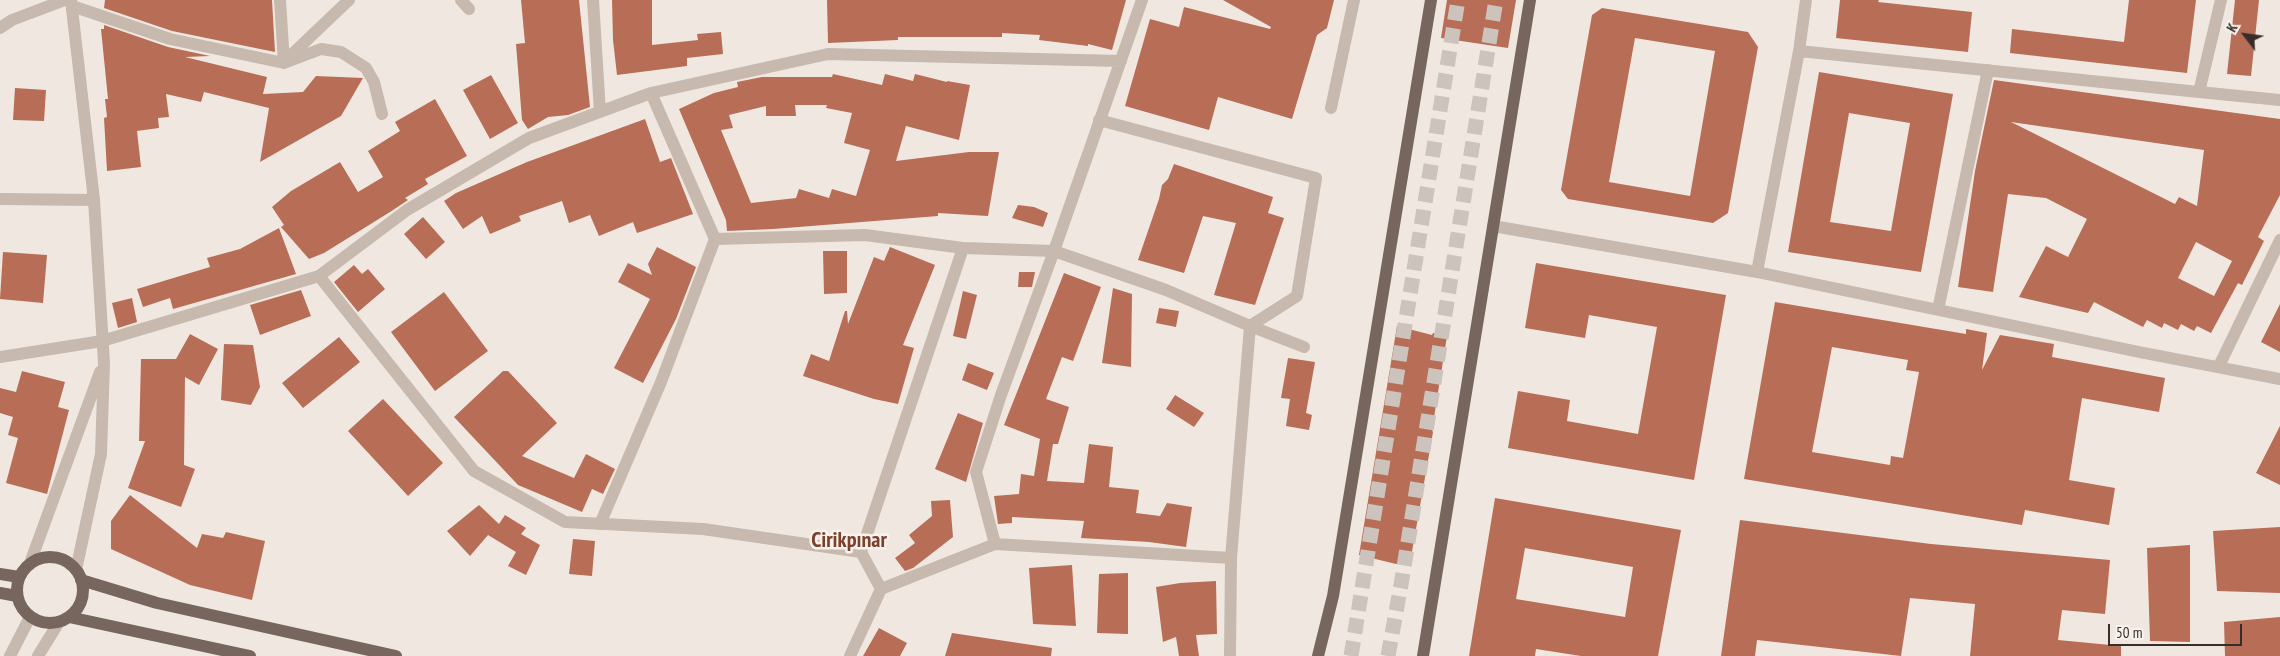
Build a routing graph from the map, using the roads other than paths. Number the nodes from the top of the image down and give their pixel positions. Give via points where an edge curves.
1 (280, 0) edge
2 (349, 0) edge
3 (593, 0) edge
4 (1142, 0) edge
5 (1354, 0) edge
6 (1431, 0) edge
7 (1530, 0) edge
8 (1806, 0) edge
9 (2221, 0) edge
10 (69, 2) edge
11 (0, 28) edge
12 (1799, 50) junction
13 (1120, 61) junction
14 (284, 63) junction
15 (1988, 70) junction
16 (2200, 92) junction
17 (651, 93) junction
18 (2280, 100) edge
19 (1331, 108) dead end
20 (600, 112) junction
21 (382, 114) dead end
22 (1100, 120) junction
23 (0, 200) edge
24 (94, 200) junction
25 (1493, 226) junction
26 (715, 239) junction
27 (2280, 240) edge
28 (963, 248) junction
29 (1054, 251) junction
30 (1757, 272) junction
31 (319, 276) junction
32 (1938, 310) junction
33 (1250, 326) junction
34 (102, 341) junction
35 (1304, 347) dead end
36 (0, 357) edge
37 (104, 363) junction
38 (2219, 366) junction
39 (2280, 379) edge
40 (600, 524) junction
41 (995, 544) junction
42 (861, 552) junction
43 (1231, 558) junction
44 (30, 563) junction
45 (0, 574) edge
46 (79, 575) junction
47 (19, 577) junction
48 (881, 589) junction
49 (0, 594) edge
50 (17, 596) junction
51 (30, 617) junction
52 (64, 620) junction
53 (10, 656) edge
54 (38, 656) edge
55 (250, 656) edge
56 (396, 656) edge
57 (850, 656) edge
58 (1230, 656) edge
59 (1318, 656) edge
60 (1423, 656) edge

1 - 14 street
2 - 14 street
3 - 20 street
4 - 13 street
5 - 19 street
6 - 59 main road via 1333,596
7 - 25 main road
8 - 12 street
9 - 16 street
10 - 11 street via 12,20
10 - 14 street via 170,39
10 - 24 street
12 - 15 street
12 - 30 street
13 - 17 street via 828,54
13 - 22 street
14 - 21 street via 321,49 341,52 366,68 374,82
15 - 16 street
15 - 32 street
16 - 18 street
17 - 20 street
17 - 26 street
20 - 31 street via 521,143 408,210
22 - 29 street
22 - 33 street via 1316,178 1297,296
23 - 24 street
24 - 34 street
25 - 30 street
25 - 60 main road
26 - 28 street via 865,235
26 - 40 street via 661,382
27 - 38 street
28 - 29 street
28 - 42 street
29 - 33 street via 1166,290
29 - 41 street via 976,472
30 - 32 street
31 - 34 street
31 - 40 street via 474,471 565,522
32 - 38 street
33 - 35 street
33 - 43 street
34 - 36 street
34 - 37 street
37 - 44 street
37 - 46 street via 101,454
38 - 39 street
40 - 42 street via 703,530
41 - 43 street
41 - 48 street
42 - 48 street
43 - 58 street
44 - 46 main road via 49,557 64,561
44 - 47 main road
45 - 47 main road
46 - 52 main road via 81,600
46 - 56 main road via 157,603
47 - 50 main road
48 - 57 street
49 - 50 main road
50 - 51 main road via 20,607
51 - 52 main road via 48,624
51 - 53 street
52 - 54 street
52 - 55 main road

